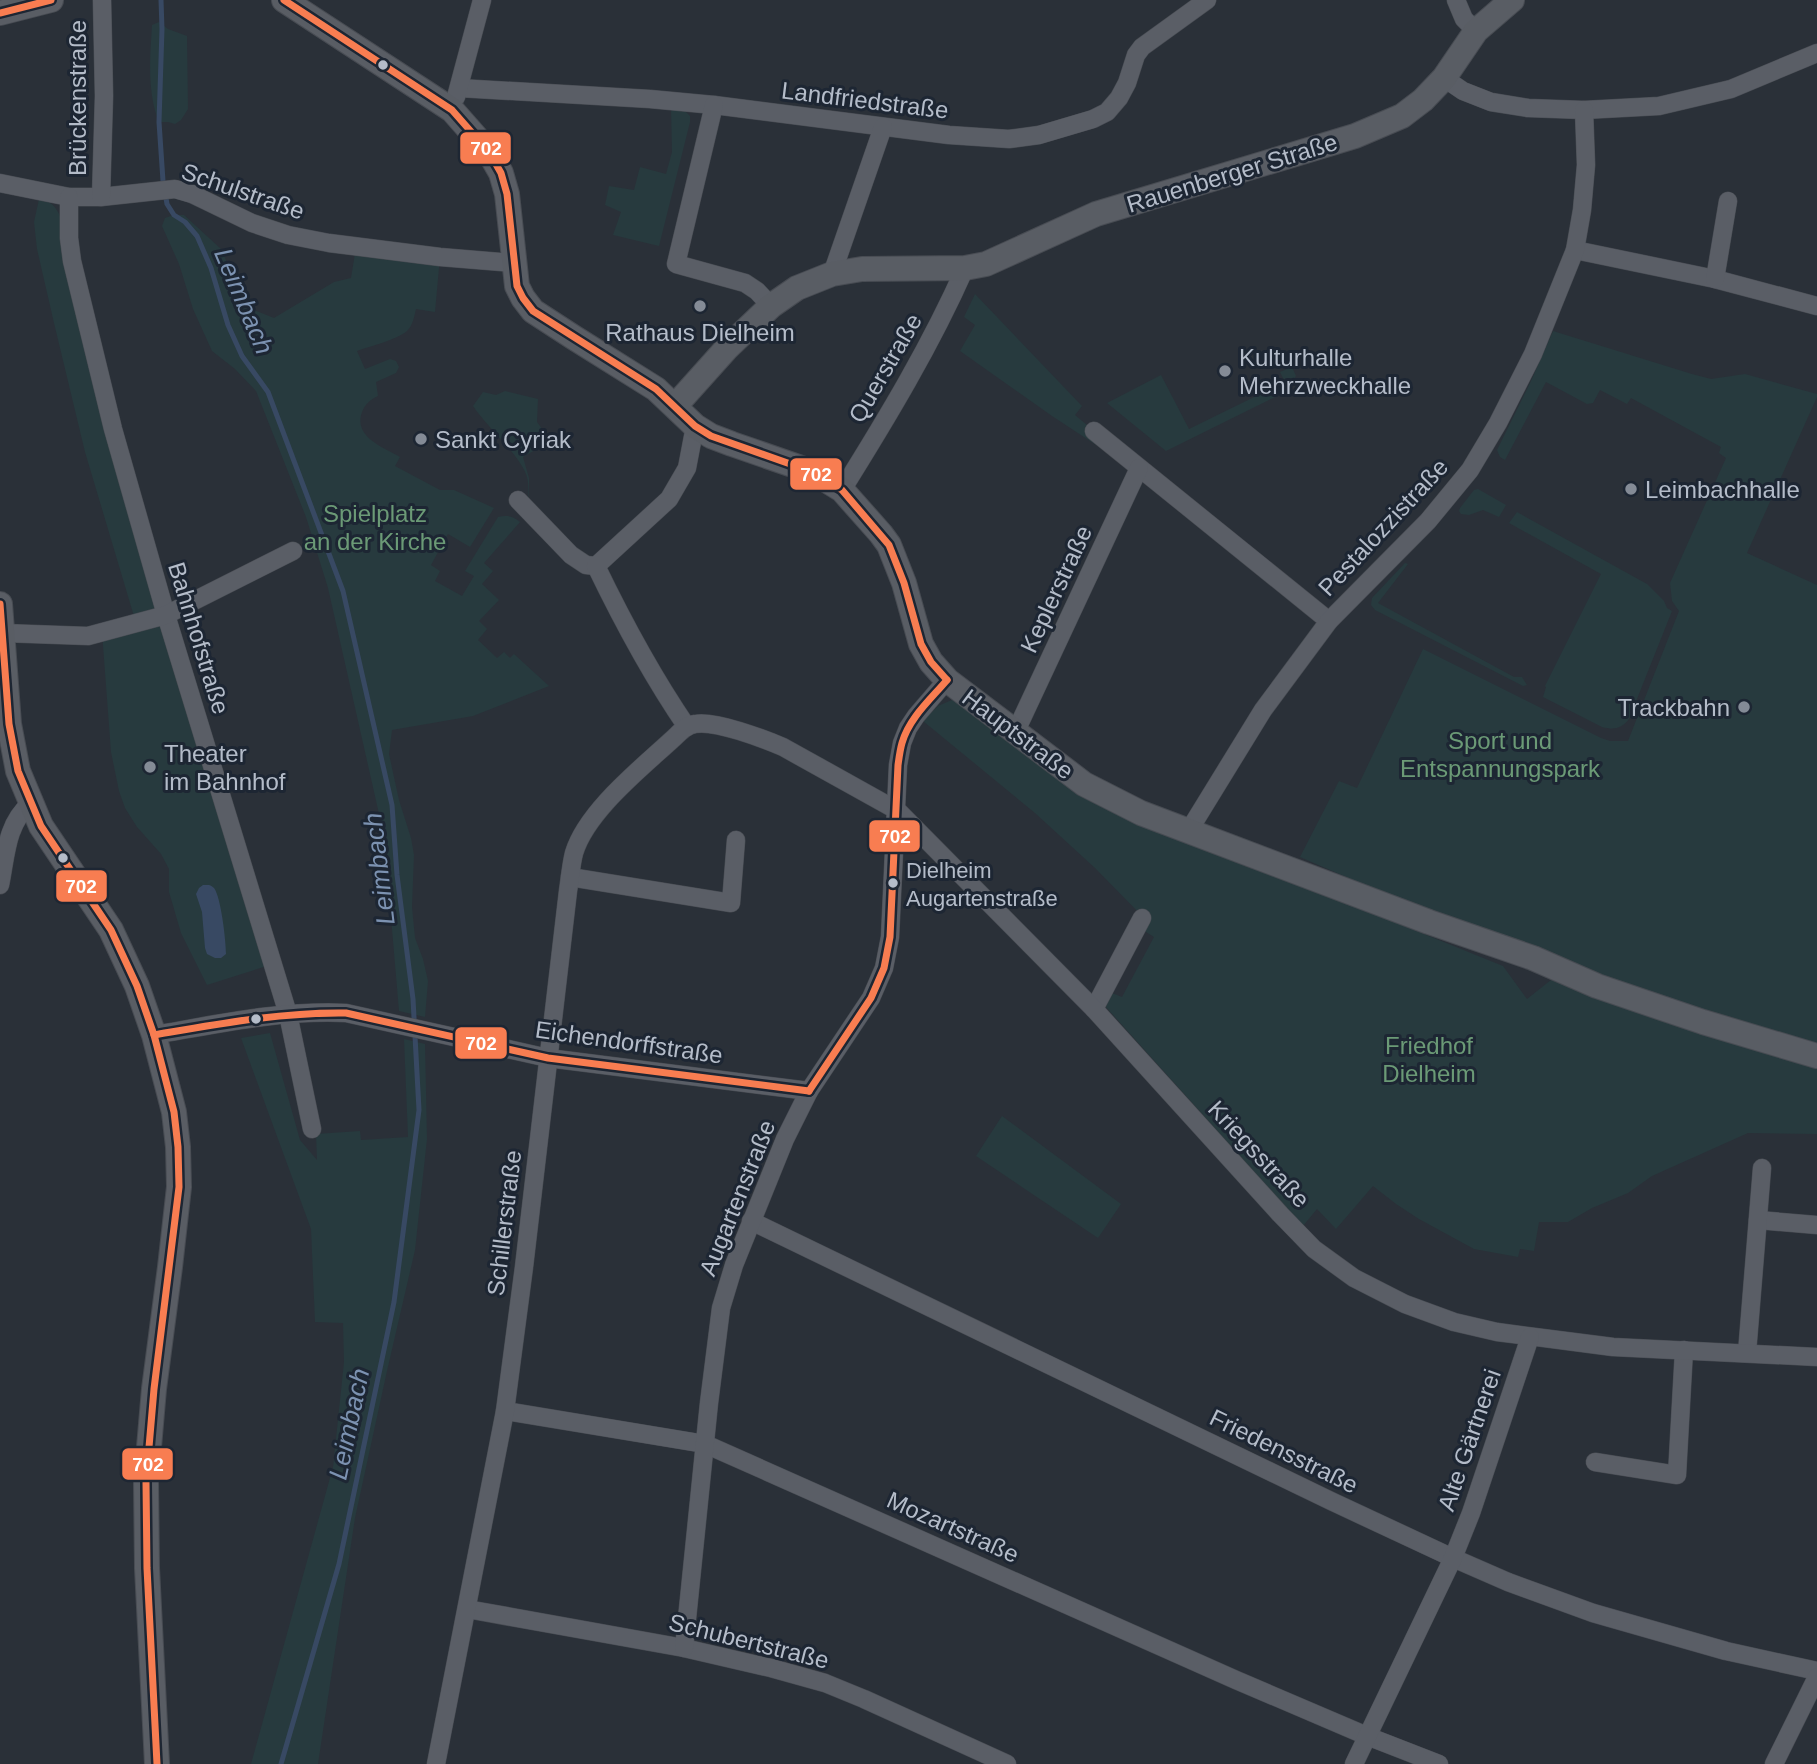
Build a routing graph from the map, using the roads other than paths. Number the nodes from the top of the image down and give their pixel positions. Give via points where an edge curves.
1 (102, 0) edge
2 (482, 0) edge
3 (1207, 0) edge
4 (1456, 0) edge
5 (1512, 0) edge
6 (44, 1) edge
7 (287, 1) edge
8 (0, 13) edge
9 (1476, 32) junction
10 (1817, 53) edge
11 (1444, 78) junction
12 (455, 99) junction
13 (714, 105) junction
14 (1584, 110) junction
15 (883, 127) junction
16 (0, 183) edge
17 (69, 197) junction
18 (101, 197) junction
19 (1728, 201) dead end
20 (1575, 250) junction
21 (513, 263) junction
22 (965, 268) junction
23 (832, 274) junction
24 (1715, 279) junction
25 (772, 306) junction
26 (1817, 306) edge
27 (675, 406) junction
28 (695, 426) junction
29 (1094, 431) dead end
30 (1139, 468) junction
31 (842, 490) junction
32 (518, 500) dead end
33 (293, 551) dead end
34 (596, 566) junction
35 (0, 604) edge
36 (166, 615) junction
37 (1329, 621) junction
38 (2, 633) junction
39 (947, 680) junction
40 (4, 704) edge
41 (687, 727) junction
42 (1016, 731) junction
43 (30, 804) junction
44 (898, 811) junction
45 (1188, 832) junction
46 (736, 839) dead end
47 (570, 877) junction
48 (0, 885) edge
49 (1142, 918) dead end
50 (1094, 1009) junction
51 (288, 1014) junction
52 (154, 1035) junction
53 (1817, 1056) edge
54 (548, 1058) junction
55 (809, 1091) junction
56 (312, 1129) dead end
57 (1762, 1168) dead end
58 (1758, 1220) junction
59 (751, 1221) junction
60 (1817, 1225) edge
61 (1530, 1337) junction
62 (1684, 1350) junction
63 (1747, 1353) junction
64 (1817, 1357) edge
65 (505, 1411) junction
66 (705, 1444) junction
67 (1595, 1462) dead end
68 (1453, 1558) junction
69 (467, 1609) junction
70 (684, 1648) junction
71 (1817, 1671) edge
72 (1817, 1677) edge
73 (1367, 1736) junction
74 (157, 1764) edge
75 (436, 1764) edge
76 (1007, 1764) edge
77 (1354, 1764) edge
78 (1440, 1764) edge
79 (1774, 1764) edge

1 - 18 street, Brückenstraße
2 - 12 street
3 - 15 street, Landfriedstraße via 1142,47 1119,98 1093,119 1009,139
4 - 9 street
5 - 9 street, Rauenberger Straße
6 - 8 street
7 - 12 street, Hauptstraße
9 - 11 street, Rauenberger Straße
10 - 14 street via 1731,89 1659,106
11 - 14 street via 1490,102
11 - 22 street, Rauenberger Straße via 1402,116 1355,136 1096,214 986,264
12 - 13 street, Landfriedstraße via 558,93
12 - 21 street, Hauptstraße via 501,173
13 - 15 street, Landfriedstraße
13 - 25 street via 676,264 745,283
14 - 20 street, Pestalozzistraße via 1586,165
15 - 23 street
16 - 17 street, Schulstraße
17 - 18 street, Schulstraße
17 - 36 street, Bahnhofstraße via 72,261
18 - 21 street, Schulstraße via 175,189 288,235
19 - 24 street
20 - 24 street
20 - 37 street, Pestalozzistraße via 1533,354 1470,470 1428,521
21 - 27 street, Hauptstraße via 517,286 533,311 656,389
22 - 23 street, Rauenberger Straße via 862,269
22 - 31 street, Querstraße via 891,412
23 - 25 street, Rauenberger Straße via 797,288
24 - 26 street
25 - 27 street, Rauenberger Straße
27 - 28 street, Hauptstraße
28 - 31 street, Hauptstraße via 721,440 813,472
28 - 34 street via 687,468 668,499
29 - 30 street
30 - 37 street
30 - 42 street, Keplerstraße
31 - 39 street, Hauptstraße via 889,545 921,644
32 - 34 street via 571,555
33 - 36 street
34 - 41 street via 655,678
35 - 38 street
36 - 38 street via 88,635
36 - 51 street, Bahnhofstraße
37 - 45 street, Pestalozzistraße via 1263,710
38 - 40 street
39 - 42 street, Hauptstraße
39 - 44 street, Augartenstraße via 916,716 902,743
40 - 43 street
41 - 44 street, Kriegsstraße via 708,724 764,739
41 - 47 street, Schillerstraße via 590,822 574,853
42 - 45 street, Hauptstraße via 1084,784
43 - 48 street via 11,829
43 - 52 street via 111,930
44 - 50 street, Kriegsstraße
44 - 55 street, Augartenstraße via 884,968 871,998
45 - 53 street, Hauptstraße via 1533,958 1597,986
46 - 47 street via 731,903
47 - 54 street, Schillerstraße
49 - 50 street
50 - 61 street, Kriegsstraße via 1314,1249 1354,1278 1405,1304 1454,1322
51 - 52 street, Eichendorffstraße
51 - 54 street, Eichendorffstraße via 346,1013
51 - 56 street, Bahnhofstraße
52 - 74 street via 178,1147 146,1482
54 - 55 street, Eichendorffstraße
54 - 65 street, Schillerstraße
55 - 59 street, Augartenstraße
57 - 58 street
58 - 60 street
58 - 63 street
59 - 66 street, Augartenstraße via 721,1308
59 - 68 street, Friedensstraße
61 - 62 street, Kriegsstraße
61 - 68 street, Alte Gärtnerei
62 - 63 street, Kriegsstraße
62 - 67 street via 1677,1475
63 - 64 street, Kriegsstraße
65 - 66 street, Mozartstraße
65 - 69 street, Schillerstraße
66 - 70 street, Augartenstraße
66 - 73 street, Mozartstraße
68 - 71 street, Friedensstraße via 1582,1609 1726,1651
68 - 73 street
69 - 70 street, Schubertstraße
69 - 75 street, Schillerstraße
70 - 76 street, Schubertstraße via 825,1684
72 - 79 street
73 - 77 street
73 - 78 street, Mozartstraße

